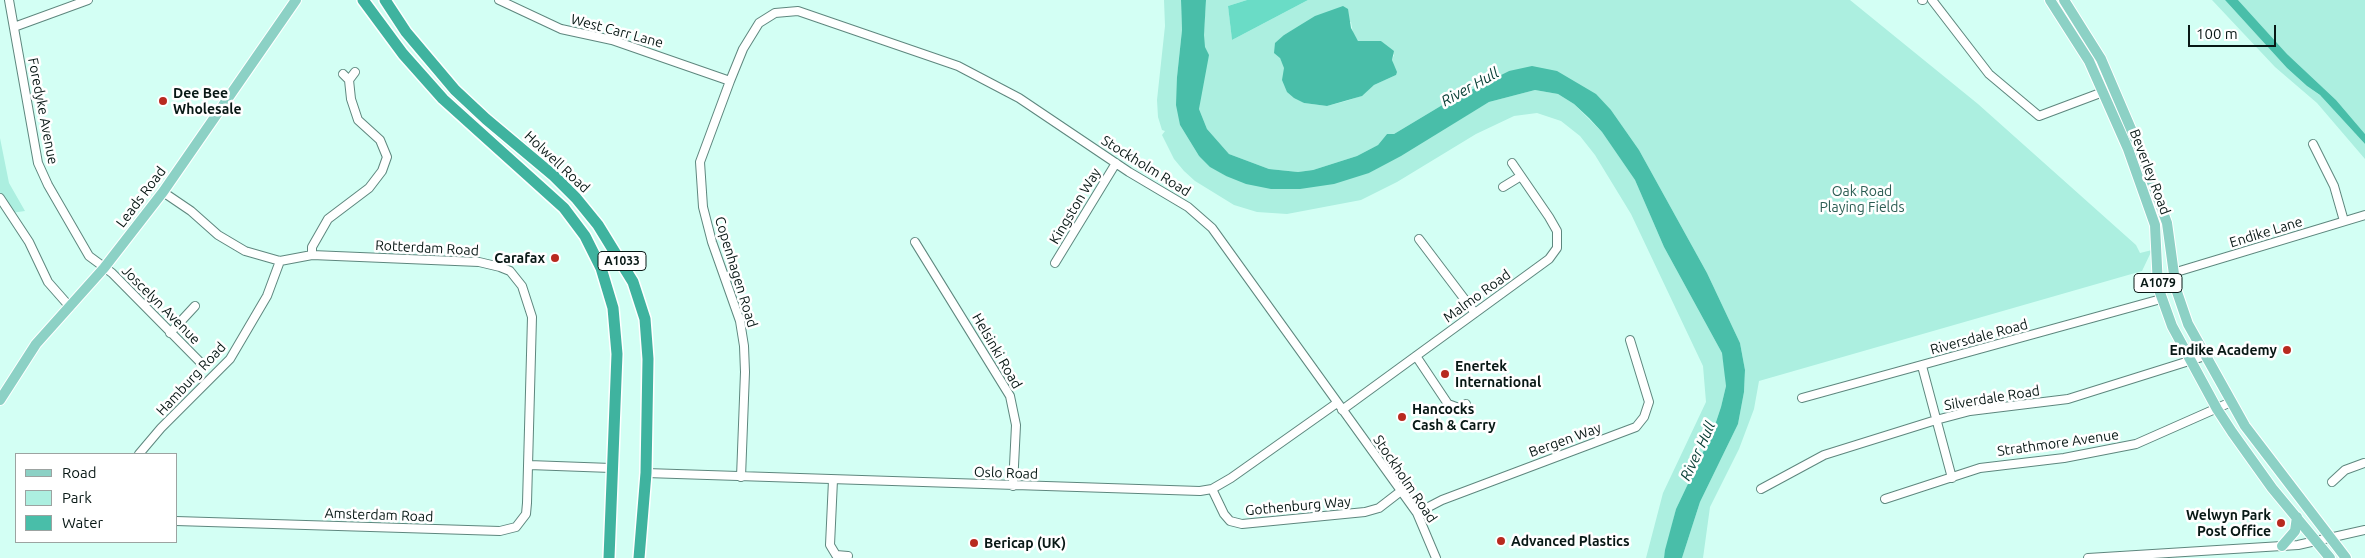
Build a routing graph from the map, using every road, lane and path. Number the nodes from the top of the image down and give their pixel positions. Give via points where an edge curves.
1 (9, 0) edge
2 (88, 0) edge
3 (363, 0) edge
4 (385, 0) edge
5 (499, 0) edge
6 (1932, 0) edge
7 (2050, 0) edge
8 (2064, 0) edge
9 (296, 1) edge
10 (14, 27) junction
11 (2103, 66) junction
12 (2093, 70) junction
13 (354, 72) dead end
14 (730, 81) junction
15 (2103, 92) junction
16 (2123, 112) junction
17 (2113, 116) junction
18 (2313, 144) dead end
19 (1116, 163) junction
20 (1512, 164) dead end
21 (1521, 176) junction
22 (2150, 176) junction
23 (2139, 180) junction
24 (1503, 188) dead end
25 (163, 192) junction
26 (0, 198) edge
27 (2365, 215) edge
28 (2344, 221) junction
29 (1419, 239) dead end
30 (916, 242) dead end
31 (312, 255) junction
32 (280, 262) junction
33 (1055, 263) dead end
34 (104, 268) junction
35 (2174, 273) junction
36 (2161, 298) junction
37 (70, 306) junction
38 (195, 306) dead end
39 (2182, 306) junction
40 (1475, 313) junction
41 (2168, 315) junction
42 (170, 333) junction
43 (1630, 340) dead end
44 (1416, 356) junction
45 (2205, 356) junction
46 (2192, 360) junction
47 (200, 362) dead end
48 (1922, 366) junction
49 (1802, 398) dead end
50 (0, 400) edge
51 (2231, 402) junction
52 (1466, 404) dead end
53 (1340, 406) junction
54 (2217, 409) junction
55 (1936, 420) junction
56 (140, 453) edge
57 (2269, 458) junction
58 (2365, 463) edge
59 (529, 465) junction
60 (611, 468) junction
61 (2258, 468) junction
62 (2365, 468) edge
63 (646, 473) junction
64 (741, 477) junction
65 (1952, 478) junction
66 (833, 480) junction
67 (2331, 483) dead end
68 (1013, 486) junction
69 (1212, 488) junction
70 (1761, 489) dead end
71 (1401, 491) junction
72 (1885, 499) dead end
73 (1417, 513) junction
74 (2297, 516) junction
75 (178, 520) edge
76 (2365, 530) edge
77 (2331, 539) junction
78 (2318, 542) junction
79 (2282, 546) junction
80 (1432, 554) edge
81 (848, 556) dead end
82 (609, 558) edge
83 (639, 558) edge
84 (1436, 558) edge
85 (2088, 558) edge
86 (2330, 558) edge
87 (2346, 558) edge

1 - 10 street, Foredyke Avenue
2 - 10 street
3 - 60 highway, Holwell Road / A1033 via 434,89 556,200 588,241 605,280 615,321 617,354
4 - 63 highway, Holwell Road / A1033 via 406,32 455,90 572,193 598,225 628,272 642,308 648,347
5 - 14 street, West Carr Lane via 561,29 612,40
6 - 15 street via 1989,74 2039,116
7 - 12 main road, Beverley Road / A1079
8 - 11 main road, Beverley Road / A1079
9 - 25 main road, Leads Road
10 - 34 street, Foredyke Avenue via 38,164 90,256
11 - 12 main road
11 - 16 main road, Beverley Road / A1079
12 - 15 main road, Beverley Road / A1079
13 - 31 street via 346,77 351,99 358,120 384,147 386,173 328,219 312,247
14 - 19 street, Stockholm Road via 743,49 759,23 775,13 798,12 958,66 1019,98
14 - 64 street, Copenhagen Road via 702,154 700,184 707,223 740,321 744,346
15 - 17 main road, Beverley Road / A1079
16 - 17 main road
16 - 22 main road, Beverley Road / A1079
17 - 23 main road, Beverley Road / A1079
18 - 28 street via 2334,186
19 - 33 street, Kingston Way
19 - 53 street, Stockholm Road via 1188,207 1212,228
20 - 21 street, Malmo Road
21 - 24 street
21 - 40 street, Malmo Road via 1557,231 1557,248 1549,259
22 - 23 main road
22 - 35 main road, Beverley Road / A1079 via 2167,222
23 - 36 main road, Beverley Road / A1079 via 2155,226
25 - 32 street, Rotterdam Road via 192,211 218,235 245,251
25 - 34 main road, Leads Road
26 - 37 street via 29,242 48,282
27 - 28 street, Endike Lane
28 - 35 street, Endike Lane
29 - 40 street
30 - 68 street, Helsinki Road via 1010,396 1016,425
31 - 32 street, Rotterdam Road
31 - 59 street, Rotterdam Road via 479,262 500,266 510,272 522,286 532,317
32 - 56 street, Hamburg Road via 268,296 230,359
34 - 37 main road, Leads Road
34 - 42 street, Joscelyn Avenue
35 - 39 main road, Beverley Road / A1079
36 - 41 main road, Beverley Road / A1079
36 - 48 street, Riversdale Road
37 - 50 main road, Leads Road via 36,344
38 - 42 street
39 - 41 main road
39 - 45 main road, Beverley Road / A1079
40 - 44 street, Malmo Road
41 - 46 main road, Beverley Road / A1079
42 - 47 street, Joscelyn Avenue
43 - 73 street, Bergen Way via 1649,402 1636,427 1442,500
44 - 52 street via 1448,404 1453,408
44 - 53 street, Malmo Road
45 - 46 street, Silverdale Road
45 - 51 main road, Beverley Road / A1079
46 - 54 main road, Beverley Road / A1079
46 - 55 street, Silverdale Road via 2068,399 1970,411
48 - 49 street, Riversdale Road
48 - 55 street
51 - 54 street, Strathmore Avenue
51 - 57 main road, Beverley Road / A1079
53 - 69 street, Oslo Road
53 - 71 street, Stockholm Road
54 - 61 main road, Beverley Road / A1079
54 - 65 street, Strathmore Avenue via 2136,444 2064,458 1998,464
55 - 65 street
55 - 70 street, Silverdale Road via 1824,455
57 - 61 main road
57 - 77 main road, Beverley Road / A1079
58 - 62 street
58 - 67 street via 2345,470
59 - 60 street
59 - 75 street, Amsterdam Road via 526,514 516,527 500,531
60 - 82 highway, Holwell Road / A1033
61 - 74 main road, Beverley Road / A1079
63 - 64 street, Oslo Road
63 - 83 highway, Holwell Road / A1033
64 - 66 street, Oslo Road
65 - 72 street, Strathmore Avenue
66 - 68 street, Oslo Road
66 - 81 street via 830,545 836,555
68 - 69 street, Oslo Road via 1179,492
69 - 71 street, Gothenburg Way via 1224,514 1230,521 1242,524 1365,512 1379,508
71 - 73 street, Stockholm Road
73 - 80 street, Stockholm Road
74 - 78 main road, Beverley Road / A1079
74 - 79 main road via 2295,531
76 - 77 street
77 - 78 street
77 - 87 main road, Beverley Road / A1079
78 - 79 street
78 - 86 main road, Beverley Road / A1079
79 - 85 street
80 - 84 street, Stockholm Road

